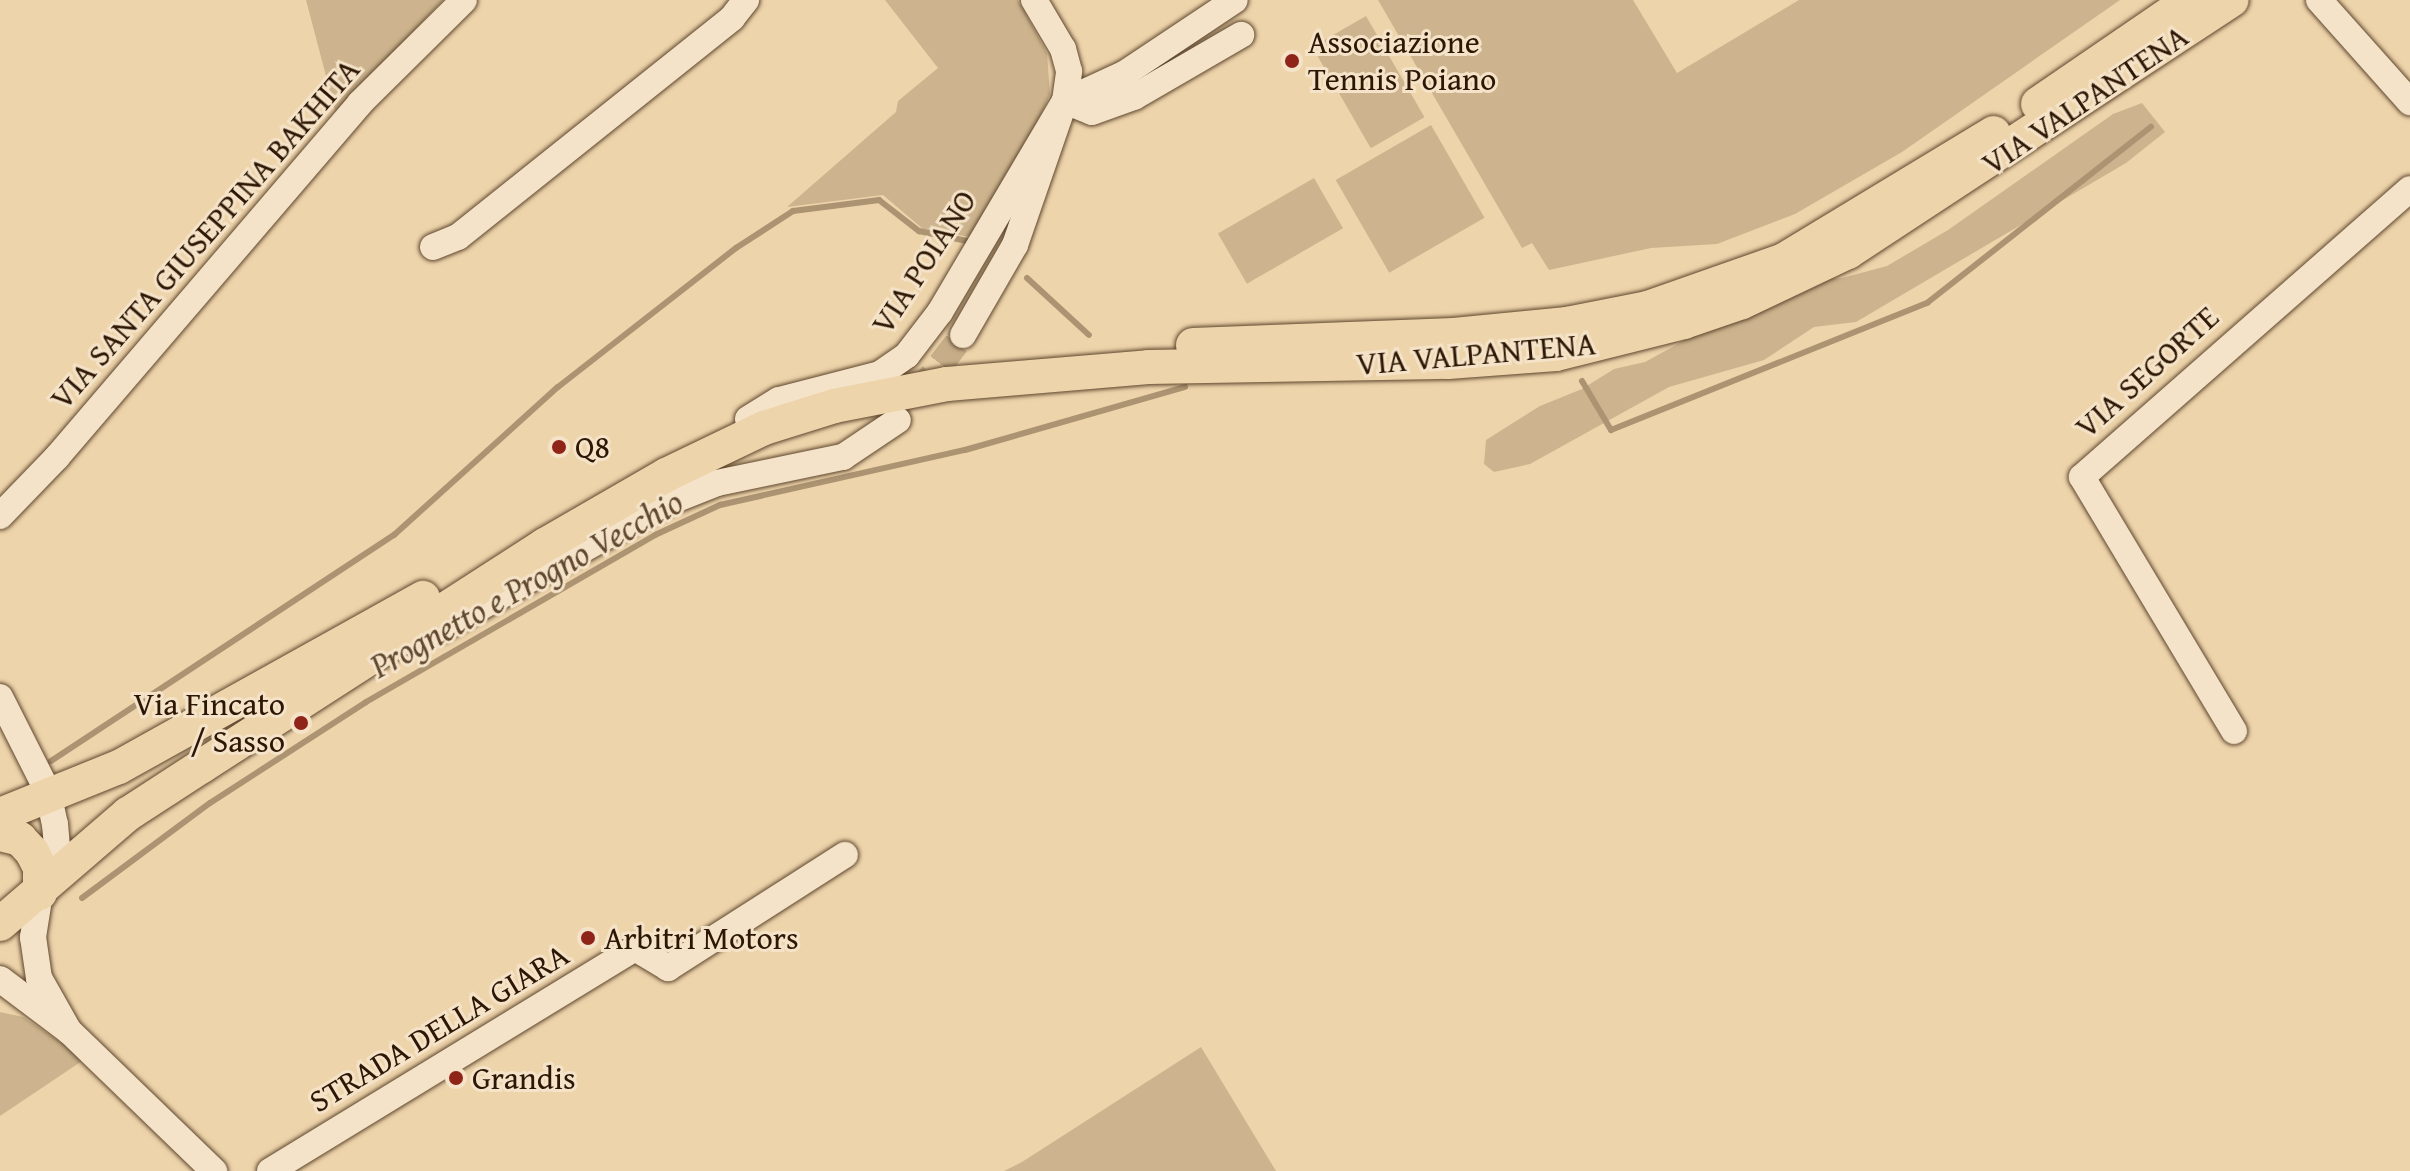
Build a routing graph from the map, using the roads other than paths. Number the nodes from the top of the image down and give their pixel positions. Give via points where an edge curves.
1 (464, 0) edge
2 (746, 0) edge
3 (1034, 0) edge
4 (1235, 0) edge
5 (2242, 0) edge
6 (2319, 0) edge
7 (2210, 6) edge
8 (1241, 35) dead end
9 (1065, 101) junction
10 (2410, 102) edge
11 (2410, 189) edge
12 (433, 247) dead end
13 (963, 335) tunnel mouth
14 (748, 419) junction
15 (898, 420) tunnel mouth
16 (0, 516) edge
17 (0, 697) edge
18 (314, 697) junction
19 (2234, 731) dead end
20 (48, 792) junction
21 (0, 815) edge
22 (0, 834) edge
23 (845, 855) dead end
24 (40, 893) junction
25 (0, 924) edge
26 (0, 979) edge
27 (69, 1031) junction
28 (214, 1171) edge
29 (270, 1171) edge

1 - 16 street, VIA SANTA GIUSEPPINA BAKHITA via 360,103 57,457
2 - 12 street via 732,18 458,237
3 - 9 street, VIA POIANO via 1063,49 1069,71
4 - 9 street via 1124,74
5 - 7 street, VIA VALPANTENA
6 - 10 street
7 - 14 main road, VIA VALPANTENA via 1784,260 1648,308 1567,324 1454,335 1218,343 915,375
7 - 18 main road, VIA VALPANTENA via 1848,252 1742,302 1556,354 1464,361 1148,367 947,384 834,406 764,428 716,451 545,545
8 - 9 street via 1134,97 1092,112
9 - 13 street, VIA POIANO via 1015,245
9 - 14 street, VIA POIANO via 940,312 907,355 880,374 779,400
11 - 19 street, VIA SEGORTE via 2082,477
14 - 20 main road, VIA VALPANTENA via 681,445 592,491 392,618 184,733 119,767
15 - 18 street via 864,447 826,463 717,483 662,505
17 - 20 street
18 - 24 main road, VIA VALPANTENA via 128,814
20 - 21 main road, VIA VALPANTENA
20 - 24 street via 57,846
22 - 24 main road via 20,839 32,852 40,868
23 - 29 street, STRADA DELLA GIARA via 668,968 635,948
24 - 25 main road, VIA VALPANTENA
24 - 27 street via 33,937 37,969
26 - 27 street
27 - 28 street

